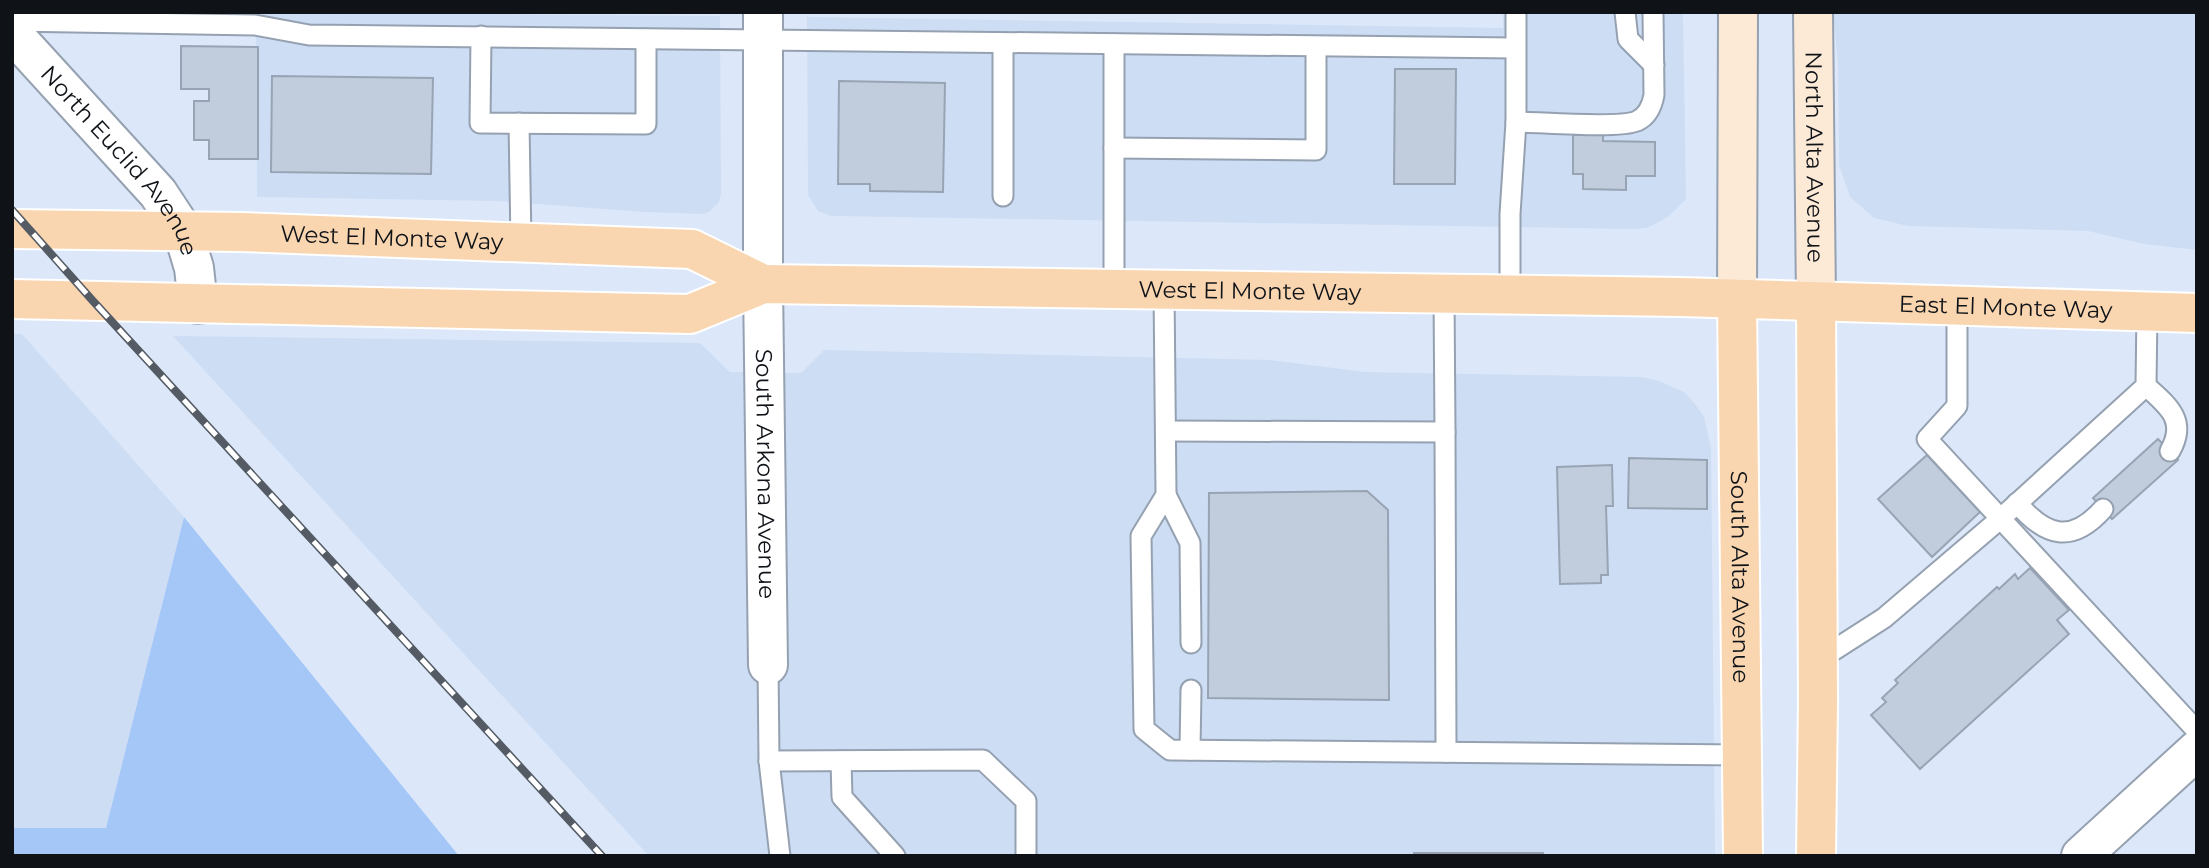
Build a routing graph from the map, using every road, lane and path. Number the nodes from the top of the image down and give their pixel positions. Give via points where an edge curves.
1 (1516, 12) edge
2 (1625, 12) edge
3 (1653, 12) edge
4 (1738, 12) edge
5 (1813, 12) edge
6 (12, 21) edge
7 (764, 26) edge
8 (12, 33) edge
9 (481, 36) junction
10 (646, 39) junction
11 (1003, 43) junction
12 (1114, 44) junction
13 (1316, 47) junction
14 (1516, 48) junction
15 (1654, 65) junction
16 (1516, 122) junction
17 (519, 123) junction
18 (1114, 148) junction
19 (1003, 197) dead end
20 (12, 229) edge
21 (183, 231) junction
22 (521, 243) junction
23 (763, 284) junction
24 (1114, 288) junction
25 (1164, 289) junction
26 (1444, 294) junction
27 (1510, 294) junction
28 (12, 299) edge
29 (1737, 299) junction
30 (1816, 302) junction
31 (198, 304) junction
32 (1957, 307) junction
33 (2147, 311) junction
34 (2197, 313) edge
35 (2146, 386) junction
36 (1166, 431) junction
37 (1446, 432) junction
38 (2170, 451) dead end
39 (1166, 495) junction
40 (2017, 503) junction
41 (2103, 509) dead end
42 (2000, 519) junction
43 (1191, 643) dead end
44 (1817, 661) junction
45 (768, 665) joint
46 (1191, 690) dead end
47 (2197, 731) edge
48 (1190, 750) junction
49 (2197, 750) edge
50 (1446, 752) junction
51 (1742, 755) junction
52 (769, 761) junction
53 (841, 761) junction
54 (780, 856) edge
55 (895, 856) edge
56 (1026, 856) edge
57 (1743, 856) edge
58 (1816, 856) edge
59 (2081, 856) edge

1 - 14 lane
2 - 15 lane via 1628,39
3 - 15 lane
4 - 29 main road
5 - 30 main road, North Alta Avenue
6 - 9 lane via 255,25 309,34
7 - 10 lane
7 - 11 lane
7 - 23 street, South Arkona Avenue
8 - 21 street, North Euclid Avenue via 158,193
9 - 10 lane
9 - 17 lane via 480,123
10 - 17 lane via 646,124
11 - 12 lane
11 - 19 lane
12 - 13 lane
12 - 18 lane
13 - 14 lane
13 - 18 lane via 1316,150
14 - 16 lane
15 - 16 lane via 1653,103 1637,121
16 - 27 lane
17 - 22 lane
18 - 24 lane
20 - 21 main road, West El Monte Way
21 - 22 main road, West El Monte Way
21 - 31 street, North Euclid Avenue
22 - 23 main road, West El Monte Way via 692,249
23 - 24 main road, West El Monte Way
23 - 31 main road, West El Monte Way via 690,314
23 - 45 street, South Arkona Avenue
24 - 25 main road, West El Monte Way
25 - 26 main road, West El Monte Way
25 - 36 lane
26 - 27 main road, West El Monte Way
26 - 37 lane
27 - 29 main road, West El Monte Way
28 - 31 main road, West El Monte Way
29 - 30 main road, East El Monte Way
29 - 51 main road, South Alta Avenue
30 - 32 main road, East El Monte Way
30 - 44 main road
32 - 33 main road, East El Monte Way
32 - 42 lane via 1957,406 1927,439
33 - 34 main road, East El Monte Way
33 - 35 lane
35 - 38 lane via 2175,417 2177,435
35 - 40 lane
36 - 37 lane
36 - 39 lane
37 - 50 lane
39 - 43 lane via 1190,543
39 - 48 lane via 1141,536 1144,729 1170,750
40 - 41 lane via 2038,524 2060,532 2081,530
40 - 42 lane
42 - 44 lane via 1884,618
42 - 47 lane
44 - 58 main road
45 - 52 lane
46 - 48 lane
48 - 50 lane
49 - 59 street
50 - 51 lane
51 - 57 main road, South Alta Avenue
52 - 53 lane
52 - 54 lane
53 - 55 lane via 842,797
53 - 56 lane via 983,760 1026,801

